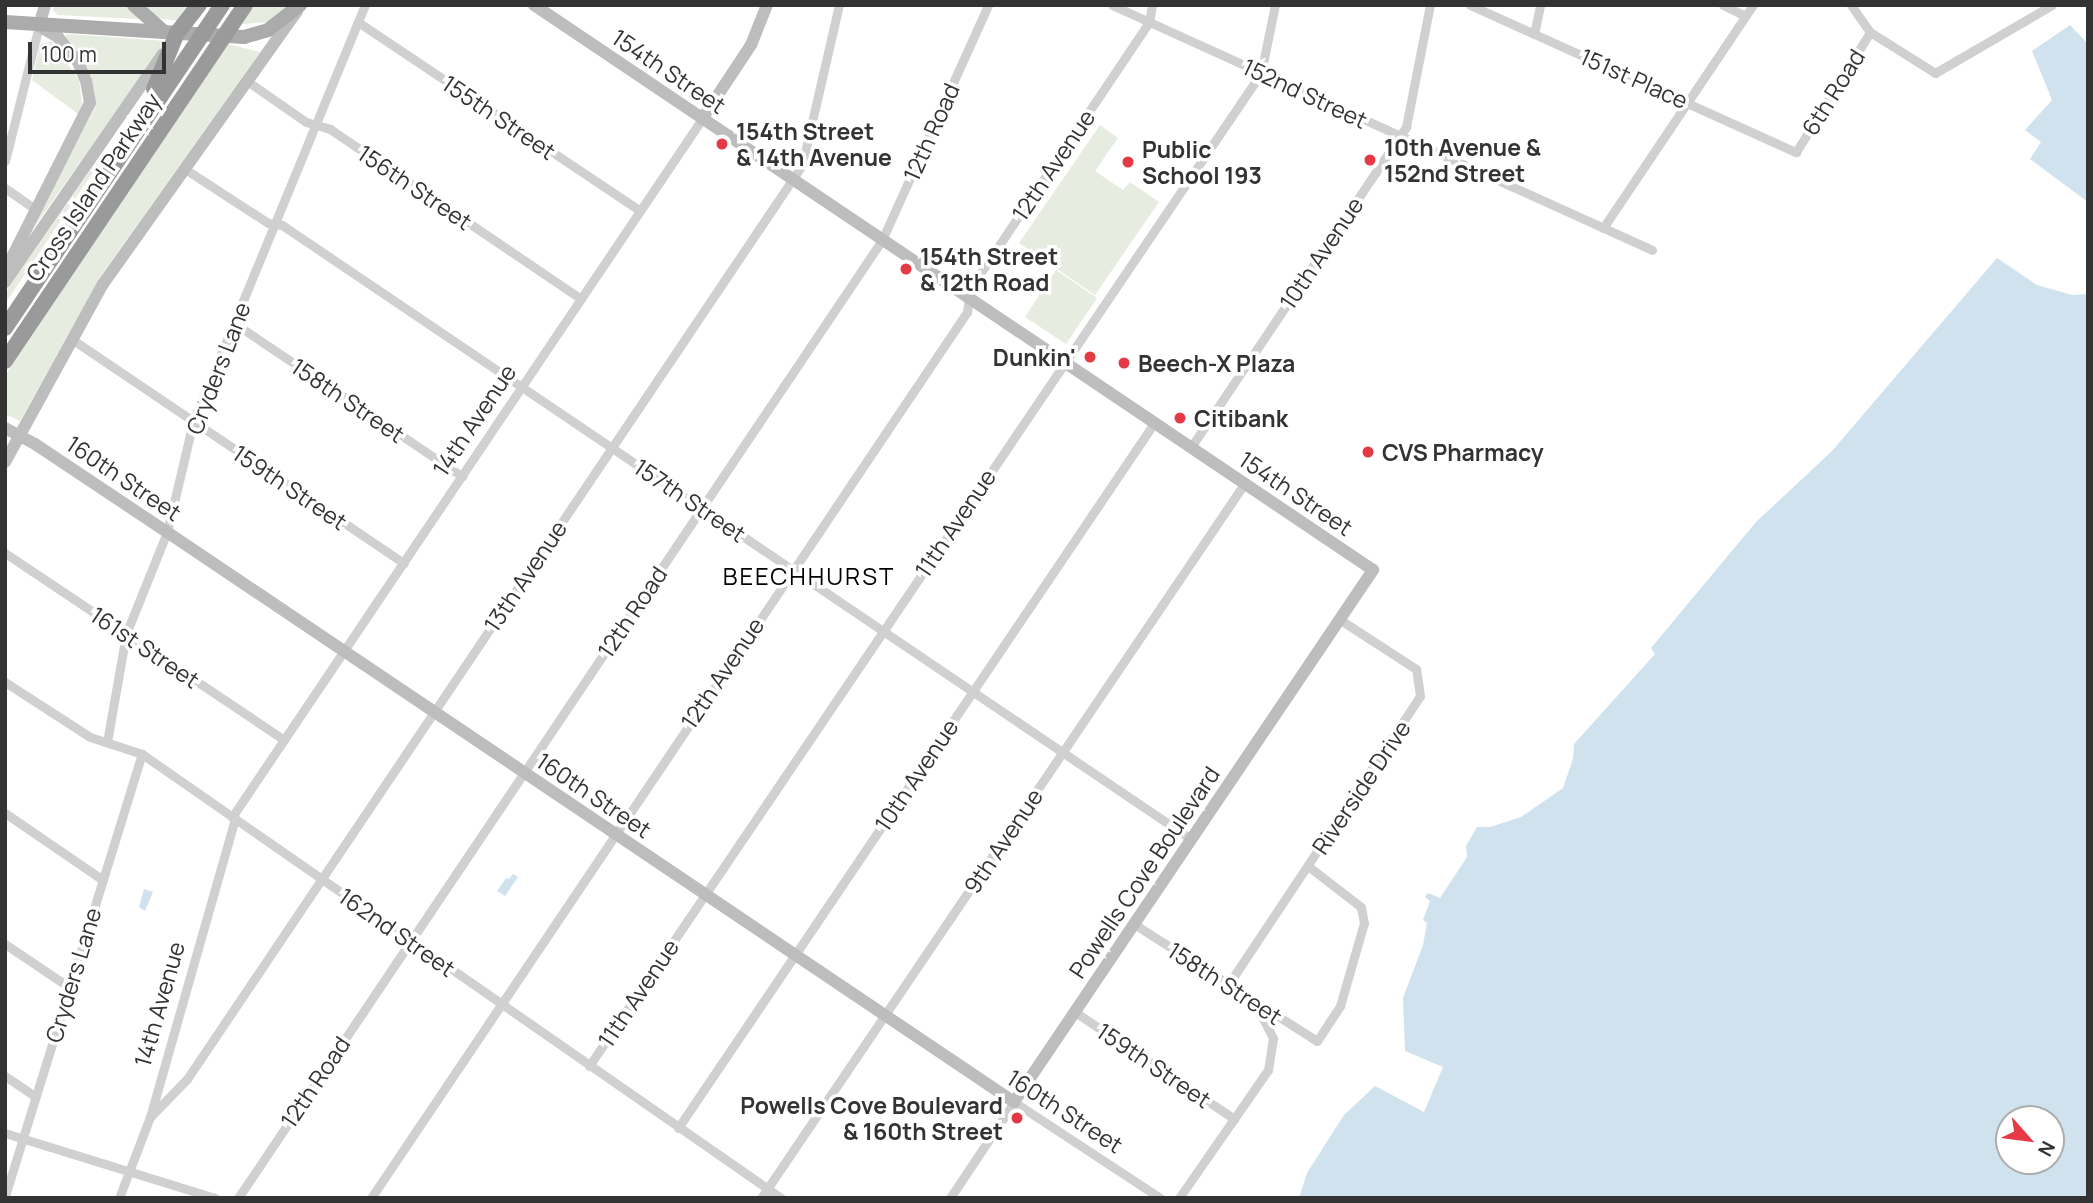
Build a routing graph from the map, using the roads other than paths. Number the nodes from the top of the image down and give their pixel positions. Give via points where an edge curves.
1 (45, 5) edge
2 (134, 5) edge
3 (196, 5) edge
4 (222, 5) edge
5 (245, 5) edge
6 (300, 5) edge
7 (365, 5) edge
8 (534, 5) edge
9 (767, 5) edge
10 (839, 5) edge
11 (988, 5) edge
12 (1112, 5) edge
13 (1152, 5) edge
14 (1275, 5) edge
15 (1430, 5) edge
16 (1470, 5) edge
17 (1540, 5) edge
18 (1723, 5) edge
19 (1753, 5) edge
20 (1851, 5) edge
21 (2052, 5) edge
22 (1746, 16) junction
23 (5, 22) edge
24 (358, 22) junction
25 (1149, 22) junction
26 (39, 26) junction
27 (1870, 32) junction
28 (172, 33) junction
29 (1534, 34) junction
30 (1261, 73) junction
31 (247, 81) junction
32 (1688, 102) junction
33 (702, 119) junction
34 (315, 124) junction
35 (1400, 136) junction
36 (1796, 152) joint
37 (5, 161) edge
38 (185, 169) junction
39 (793, 179) junction
40 (5, 188) edge
41 (36, 210) junction
42 (640, 211) junction
43 (276, 225) junction
44 (1603, 228) junction
45 (882, 240) junction
46 (59, 245) junction
47 (1651, 250) dead end
48 (5, 271) edge
49 (5, 282) edge
50 (581, 299) junction
51 (970, 299) junction
52 (234, 323) junction
53 (5, 328) edge
54 (72, 340) junction
55 (5, 361) edge
56 (1065, 364) junction
57 (522, 387) junction
58 (193, 422) junction
59 (1154, 423) junction
60 (5, 428) edge
61 (20, 435) junction
62 (612, 447) junction
63 (1191, 447) junction
64 (5, 462) edge
65 (461, 476) junction
66 (1244, 484) junction
67 (702, 508) junction
68 (167, 532) junction
69 (5, 553) edge
70 (404, 562) junction
71 (792, 569) junction
72 (1373, 570) joint
73 (1339, 619) junction
74 (882, 630) junction
75 (126, 634) junction
76 (344, 651) junction
77 (5, 682) edge
78 (974, 690) junction
79 (433, 712) junction
80 (284, 740) junction
81 (107, 742) junction
82 (1063, 752) junction
83 (142, 754) junction
84 (524, 773) junction
85 (5, 813) edge
86 (234, 818) junction
87 (614, 833) junction
88 (1192, 839) junction
89 (1308, 866) junction
90 (320, 879) junction
91 (103, 880) junction
92 (704, 894) junction
93 (1134, 924) junction
94 (410, 941) junction
95 (5, 944) edge
96 (795, 955) junction
97 (1228, 985) junction
98 (69, 988) junction
99 (1254, 1002) junction
100 (500, 1003) junction
101 (1075, 1012) junction
102 (885, 1016) junction
103 (1317, 1041) joint
104 (589, 1066) junction
105 (5, 1076) edge
106 (36, 1097) junction
107 (1014, 1102) junction
108 (150, 1117) junction
109 (1234, 1119) junction
110 (678, 1128) junction
111 (5, 1133) edge
112 (23, 1139) junction
113 (127, 1171) junction
114 (768, 1188) junction
115 (5, 1196) edge
116 (118, 1198) edge
117 (215, 1198) edge
118 (238, 1198) edge
119 (371, 1198) edge
120 (761, 1198) edge
121 (781, 1198) edge
122 (950, 1198) edge
123 (1160, 1198) edge
124 (1179, 1198) edge

1 - 26 street
2 - 28 main road via 151,24
3 - 28 highway
4 - 46 highway, Cross Island Parkway
5 - 55 highway, Cross Island Parkway
6 - 28 main road via 265,32 233,37
6 - 31 street
7 - 24 street, Cryders Lane
8 - 33 street, 154th Street
9 - 33 street, 14th Avenue via 751,45
10 - 39 street, 13th Avenue via 802,165
11 - 45 street, 12th Road
12 - 25 street, 152nd Street
13 - 25 street, 12th Avenue
14 - 30 street, 11th Avenue
15 - 35 street, 10th Avenue via 1406,127
16 - 29 street, 151st Place
17 - 29 street
18 - 22 street
19 - 22 street
20 - 27 street
21 - 27 street via 1935,73
22 - 32 street
23 - 26 main road
24 - 34 street, Cryders Lane
24 - 42 street, 155th Street
25 - 30 street, 152nd Street
25 - 51 street, 12th Avenue via 971,287
26 - 28 main road
26 - 37 street
26 - 41 street via 58,37 75,58 90,99
27 - 36 street, 6th Road
28 - 46 highway via 158,82
28 - 49 street
29 - 32 street, 151st Place
30 - 35 street, 152nd Street
30 - 56 street, 11th Avenue
31 - 34 street, 156th Street
31 - 38 street
32 - 36 street, 151st Place
32 - 44 street
33 - 39 street, 154th Street
33 - 42 street, 14th Avenue
34 - 43 street, Cryders Lane
34 - 50 street, 156th Street via 330,129
35 - 44 street, 152nd Street
35 - 63 street, 10th Avenue
38 - 43 street, 157th Street
38 - 54 street via 107,277
39 - 45 street, 154th Street
39 - 62 street, 13th Avenue
40 - 41 street
41 - 48 street
42 - 50 street, 14th Avenue
43 - 52 street, Cryders Lane
43 - 57 street, 157th Street
44 - 47 street, 152nd Street
45 - 51 street, 154th Street
45 - 67 street, 12th Road
46 - 53 highway, Cross Island Parkway
50 - 57 street, 14th Avenue
51 - 56 street, 154th Street
51 - 71 street, 12th Avenue via 968,310
52 - 58 street, Cryders Lane
52 - 65 street, 158th Street
54 - 58 street, 159th Street
54 - 61 street
56 - 59 street, 154th Street
56 - 74 street, 11th Avenue
57 - 62 street, 157th Street
57 - 65 street, 14th Avenue
58 - 68 street, Cryders Lane
58 - 70 street, 159th Street
59 - 63 street, 154th Street
59 - 78 street, 10th Avenue
60 - 61 street, 160th Street
61 - 64 street
61 - 68 street, 160th Street
62 - 67 street, 157th Street
62 - 79 street, 13th Avenue
63 - 66 street, 154th Street
65 - 70 street, 14th Avenue
66 - 72 street, 154th Street
66 - 82 street, 9th Avenue
67 - 71 street, 157th Street
67 - 84 street, 12th Road
68 - 75 street, Cryders Lane
68 - 76 street, 160th Street
69 - 75 street, 161st Street
70 - 76 street, 14th Avenue
71 - 74 street, 157th Street
71 - 87 street, 12th Avenue
72 - 73 street, Powells Cove Boulevard
73 - 88 street, Powells Cove Boulevard
73 - 89 street, Riverside Drive via 1416,669 1420,696
74 - 78 street, 157th Street
74 - 92 street, 11th Avenue
75 - 80 street, 161st Street
75 - 81 street, Cryders Lane
76 - 79 street, 160th Street
76 - 80 street, 14th Avenue
77 - 81 street, 162nd Street via 90,737
78 - 82 street, 157th Street
78 - 96 street, 10th Avenue
79 - 84 street, 160th Street
79 - 90 street, 13th Avenue
80 - 86 street, 14th Avenue
81 - 83 street, 162nd Street
82 - 88 street, 157th Street
82 - 102 street, 9th Avenue
83 - 86 street, 162nd Street
83 - 91 street, Cryders Lane
84 - 87 street, 160th Street
84 - 94 street, 12th Road
85 - 91 street
86 - 90 street, 162nd Street
86 - 108 street, 14th Avenue
87 - 92 street, 160th Street
87 - 100 street, 12th Avenue
88 - 93 street, Powells Cove Boulevard
89 - 97 street, Riverside Drive
89 - 103 street, Riverside Drive via 1361,907 1364,923 1340,1006
90 - 94 street, 162nd Street
90 - 108 street, 13th Avenue via 187,1079
91 - 98 street, Cryders Lane
92 - 96 street, 160th Street
92 - 104 street, 11th Avenue
93 - 97 street, 158th Street
93 - 101 street, Powells Cove Boulevard
94 - 100 street, 162nd Street
94 - 118 street, 12th Road
95 - 98 street
96 - 102 street, 160th Street
96 - 110 street, 10th Avenue
97 - 99 street, 158th Street
98 - 106 street, Cryders Lane
99 - 103 street, 158th Street
99 - 109 street via 1273,1038 1272,1055 1268,1070
100 - 104 street, 162nd Street
100 - 119 street, 12th Avenue
101 - 107 street, Powells Cove Boulevard
101 - 109 street, 159th Street
102 - 107 street, 160th Street
102 - 114 street, 9th Avenue
104 - 110 street, 162nd Street
105 - 106 street
106 - 112 street, Cryders Lane
107 - 122 street, Powells Cove Boulevard
107 - 123 street, 160th Street
108 - 113 street, 14th Avenue
109 - 124 street
110 - 114 street, 162nd Street
111 - 112 street
112 - 113 street
112 - 115 street, Cryders Lane
113 - 116 street, 14th Avenue
113 - 117 street
114 - 120 street, 9th Avenue
114 - 121 street, 162nd Street

